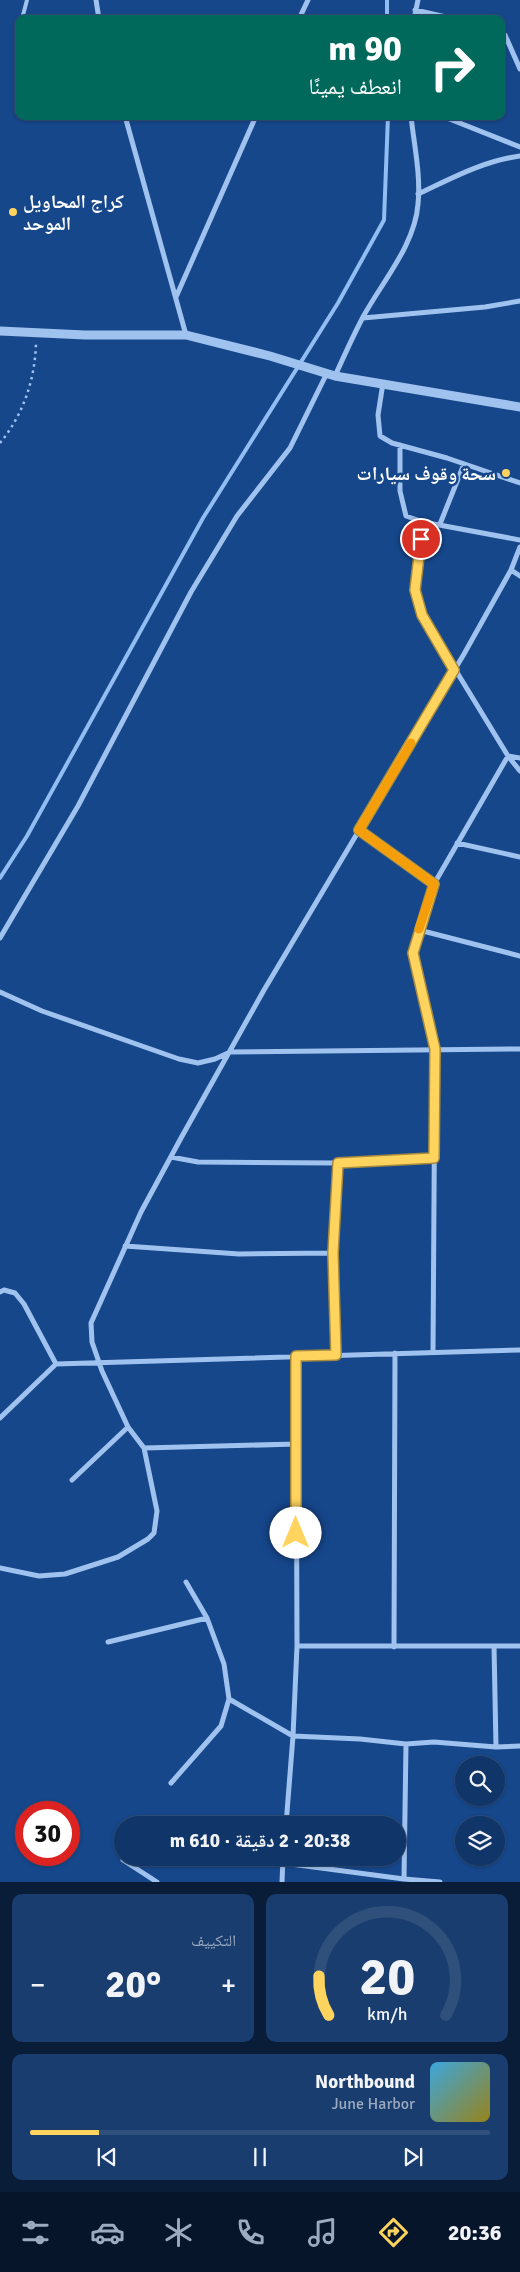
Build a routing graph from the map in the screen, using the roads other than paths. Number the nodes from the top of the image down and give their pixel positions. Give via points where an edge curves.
1 (27, 0) edge
2 (96, 0) edge
3 (308, 0) edge
4 (418, 0) edge
5 (415, 10) junction
6 (23, 15) edge
7 (98, 15) edge
8 (301, 15) edge
9 (414, 15) edge
10 (437, 15) edge
11 (505, 35) edge
12 (520, 69) edge
13 (126, 120) edge
14 (254, 120) edge
15 (411, 120) edge
16 (452, 120) edge
17 (520, 147) edge
18 (520, 156) edge
19 (418, 194) junction
20 (176, 298) junction
21 (520, 301) edge
22 (362, 318) junction
23 (0, 330) edge
24 (186, 335) junction
25 (331, 375) junction
26 (383, 384) junction
27 (520, 408) edge
28 (400, 445) junction
29 (464, 464) junction
30 (520, 483) edge
31 (423, 522) junction
32 (440, 524) junction
33 (520, 540) edge
34 (520, 547) edge
35 (511, 570) junction
36 (520, 576) edge
37 (454, 670) junction
38 (508, 756) junction
39 (520, 758) edge
40 (520, 771) edge
41 (359, 830) junction
42 (457, 843) junction
43 (520, 857) edge
44 (434, 884) junction
45 (419, 930) junction
46 (0, 938) edge
47 (520, 956) edge
48 (0, 992) edge
49 (435, 1049) junction
50 (520, 1049) edge
51 (230, 1052) junction
52 (171, 1156) junction
53 (434, 1158) junction
54 (338, 1163) junction
55 (125, 1246) junction
56 (333, 1253) junction
57 (0, 1292) edge
58 (520, 1350) edge
59 (433, 1352) junction
60 (395, 1353) junction
61 (336, 1355) junction
62 (296, 1356) junction
63 (99, 1362) junction
64 (56, 1364) junction
65 (0, 1418) edge
66 (128, 1427) junction
67 (297, 1444) junction
68 (144, 1448) junction
69 (72, 1480) dead end
70 (0, 1568) edge
71 (186, 1582) dead end
72 (207, 1618) junction
73 (108, 1642) dead end
74 (297, 1646) junction
75 (494, 1646) junction
76 (520, 1646) edge
77 (394, 1647) junction
78 (229, 1699) junction
79 (293, 1736) junction
80 (406, 1744) junction
81 (520, 1746) edge
82 (496, 1747) junction
83 (171, 1783) dead end
84 (287, 1816) edge
85 (133, 1866) edge
86 (283, 1866) edge
87 (319, 1866) edge
88 (404, 1880) junction
89 (158, 1882) edge
90 (282, 1882) edge
91 (440, 1882) edge

1 - 6 lane
2 - 7 street
3 - 8 street
4 - 5 street
5 - 9 street
5 - 10 street
11 - 12 street
13 - 20 street
14 - 20 street
15 - 19 street
16 - 17 street
18 - 19 street via 476,166
19 - 22 street via 414,226
20 - 24 street
21 - 22 street
22 - 25 street
23 - 24 street via 85,335
24 - 25 street
25 - 26 street
25 - 46 street via 290,448 237,516 191,592 78,806
26 - 27 street
26 - 28 street via 378,415 380,436
28 - 29 street
28 - 31 street via 403,507 406,516
29 - 30 street
29 - 32 street
31 - 32 street
31 - 37 street via 415,590 422,615
32 - 33 street
34 - 35 street
35 - 36 street
35 - 37 street
37 - 38 street
37 - 41 street
38 - 39 street
38 - 40 street
38 - 42 street
41 - 44 street
41 - 51 street
42 - 43 street
42 - 44 street
44 - 45 street
45 - 47 street
45 - 49 street via 413,953
48 - 51 street via 42,1011 179,1059 198,1062
49 - 50 street
49 - 51 street
49 - 53 street
51 - 52 street
52 - 54 street via 198,1162
52 - 55 street
53 - 54 street
53 - 59 street
54 - 56 street
55 - 56 street via 239,1254
55 - 63 street via 91,1323 92,1342
56 - 61 street
57 - 64 street via 15,1293 24,1304
58 - 59 street
59 - 60 street
60 - 61 street
60 - 77 street
61 - 62 street
62 - 63 street
62 - 67 street
63 - 64 street
63 - 66 street
64 - 65 street
66 - 68 street
66 - 69 street
67 - 68 street
67 - 74 street
68 - 70 street via 157,1511 154,1533 148,1540 118,1556 65,1574 40,1576
71 - 72 street
72 - 73 street
72 - 78 street via 224,1664
74 - 77 street
74 - 79 street
75 - 76 street
75 - 77 street
75 - 82 street
78 - 79 street
78 - 83 street via 221,1726
79 - 80 street
79 - 84 street
80 - 82 street via 434,1742
80 - 88 street
81 - 82 street
85 - 89 street
86 - 90 street
87 - 88 street
88 - 91 street

